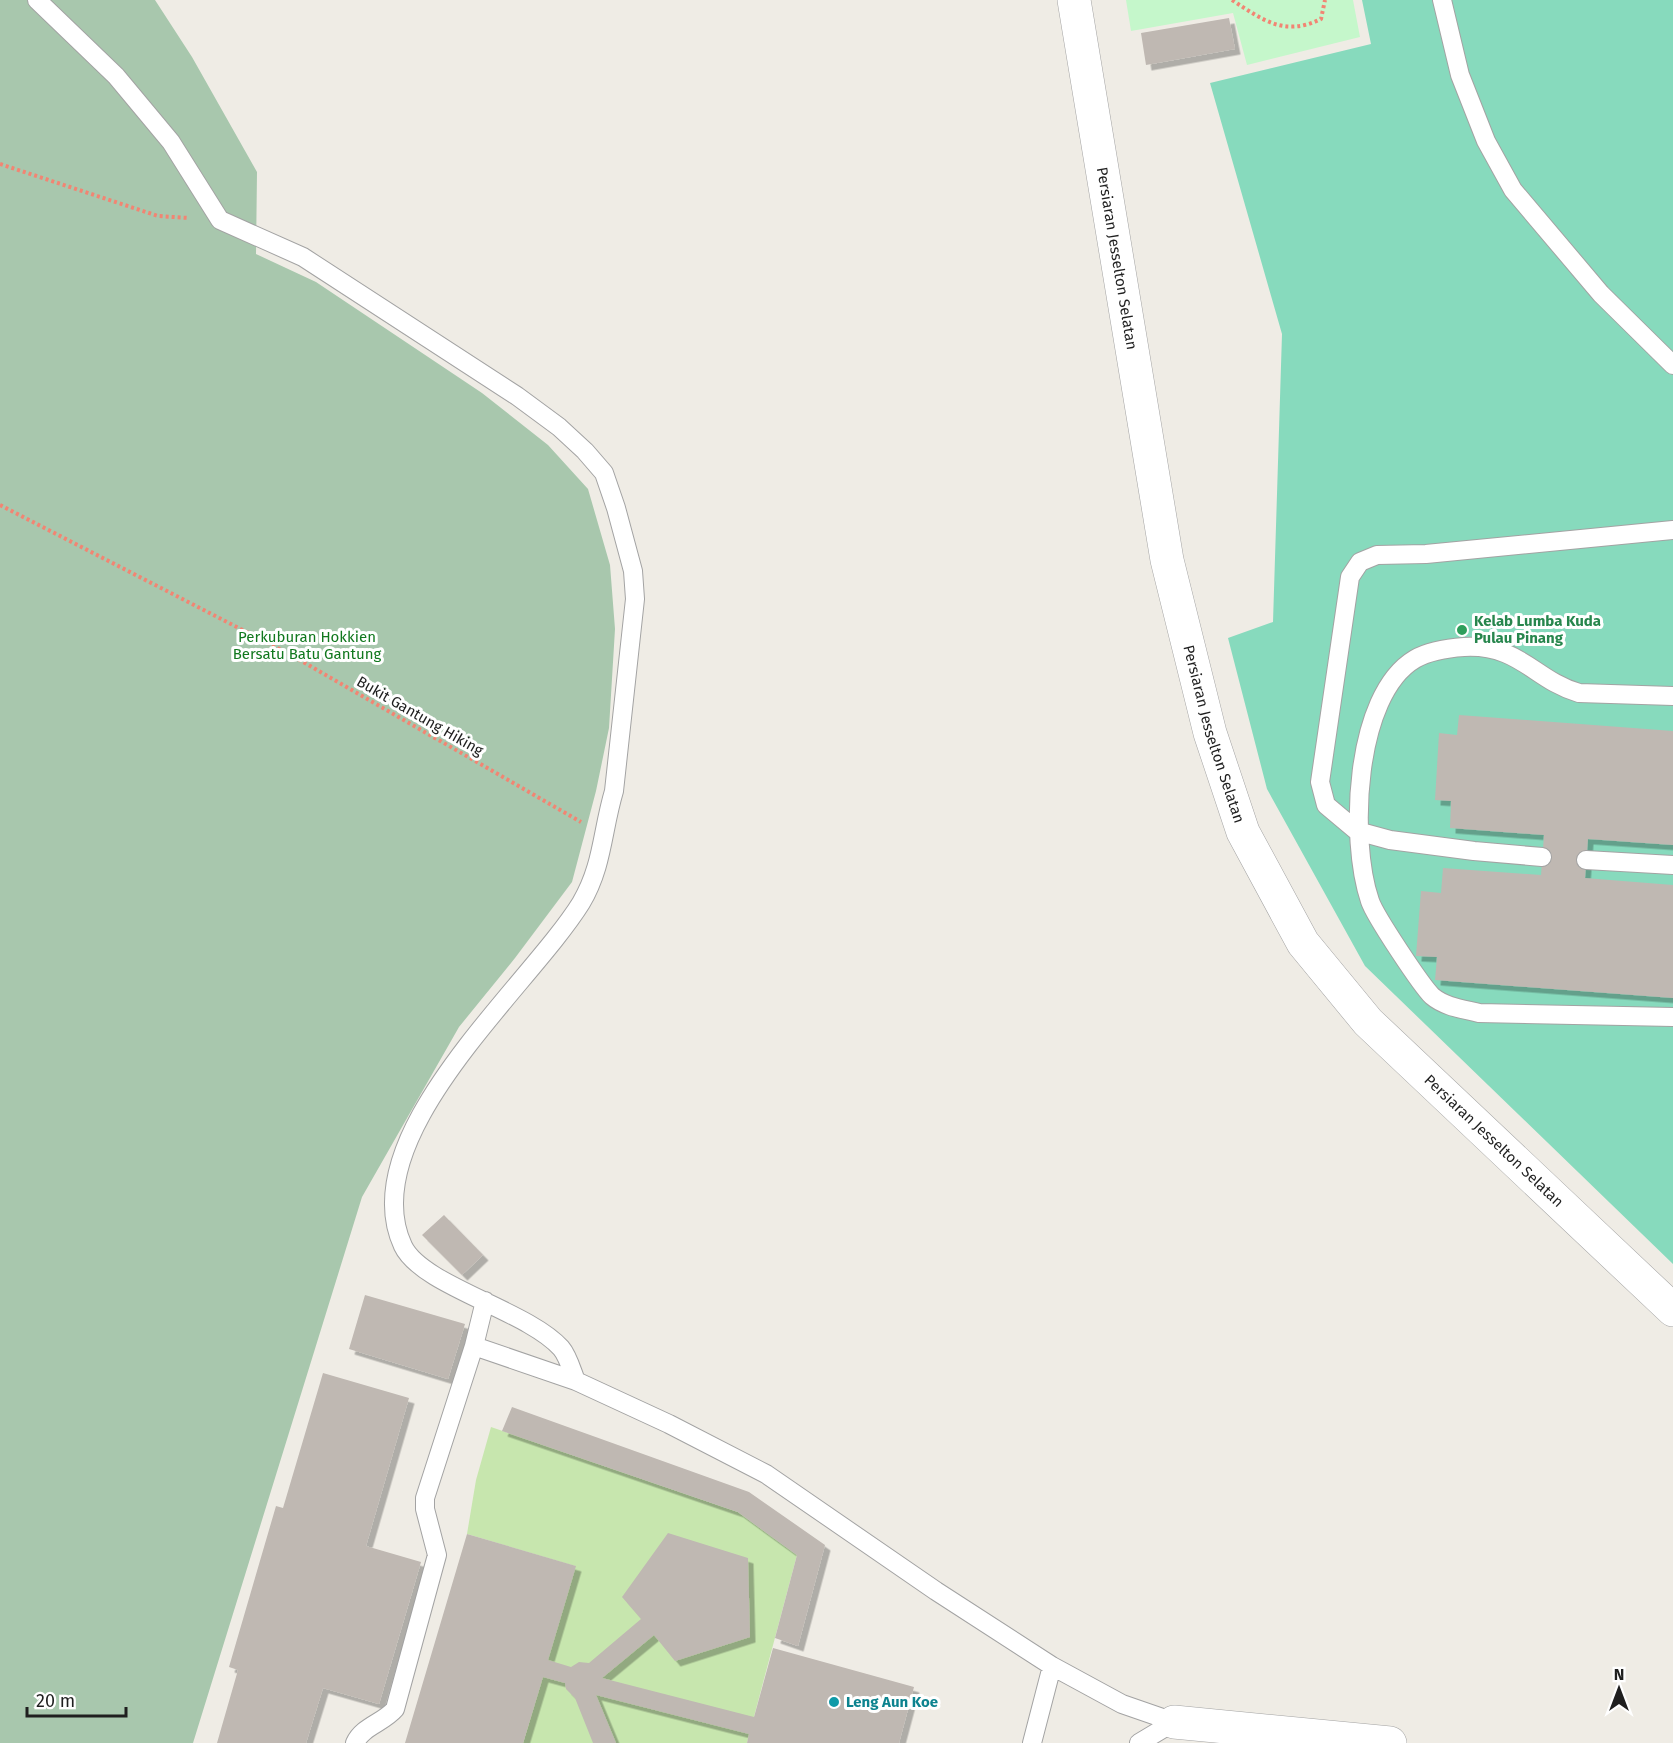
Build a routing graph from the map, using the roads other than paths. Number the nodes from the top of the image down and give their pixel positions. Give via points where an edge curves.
1 (37, 0) edge
2 (1074, 0) edge
3 (1442, 0) edge
4 (1673, 365) edge
5 (1673, 530) edge
6 (1673, 696) edge
7 (1358, 831) junction
8 (1542, 856) dead end
9 (1586, 860) dead end
10 (1673, 865) edge
11 (1673, 1017) edge
12 (485, 1301) junction
13 (1673, 1310) edge
14 (474, 1346) junction
15 (576, 1381) junction
16 (1052, 1666) junction
17 (1174, 1722) junction
18 (1251, 1737) edge
19 (1298, 1739) edge
20 (355, 1743) edge
21 (1032, 1743) edge
22 (1139, 1743) edge
23 (1390, 1743) edge

1 - 12 lane via 116,76 171,142 220,220 303,257 390,312 559,427 604,473 633,571 635,599 616,780 598,868 580,903 542,955 447,1070 400,1161 394,1197 395,1224 404,1248 441,1279
2 - 13 street, Persiaran Jesselton Selatan via 1167,560 1210,733 1243,832 1303,943 1368,1022
3 - 4 lane via 1460,75 1486,141 1513,190 1601,294
5 - 7 lane via 1426,555 1377,555 1360,562 1350,577 1320,782 1326,805
6 - 7 lane via 1579,693 1566,689 1506,651 1440,650 1415,659 1394,678 1376,710 1365,742
7 - 8 lane via 1390,840 1463,850
7 - 11 lane via 1370,901 1432,996 1452,1007 1479,1012
9 - 10 lane
12 - 14 lane
12 - 15 lane via 531,1325 562,1349
14 - 15 lane
14 - 20 lane via 425,1498 437,1555 395,1709 360,1733
15 - 16 lane via 766,1474
16 - 17 lane via 1122,1704
16 - 21 lane
17 - 18 street
17 - 22 lane
18 - 19 street
19 - 23 street

